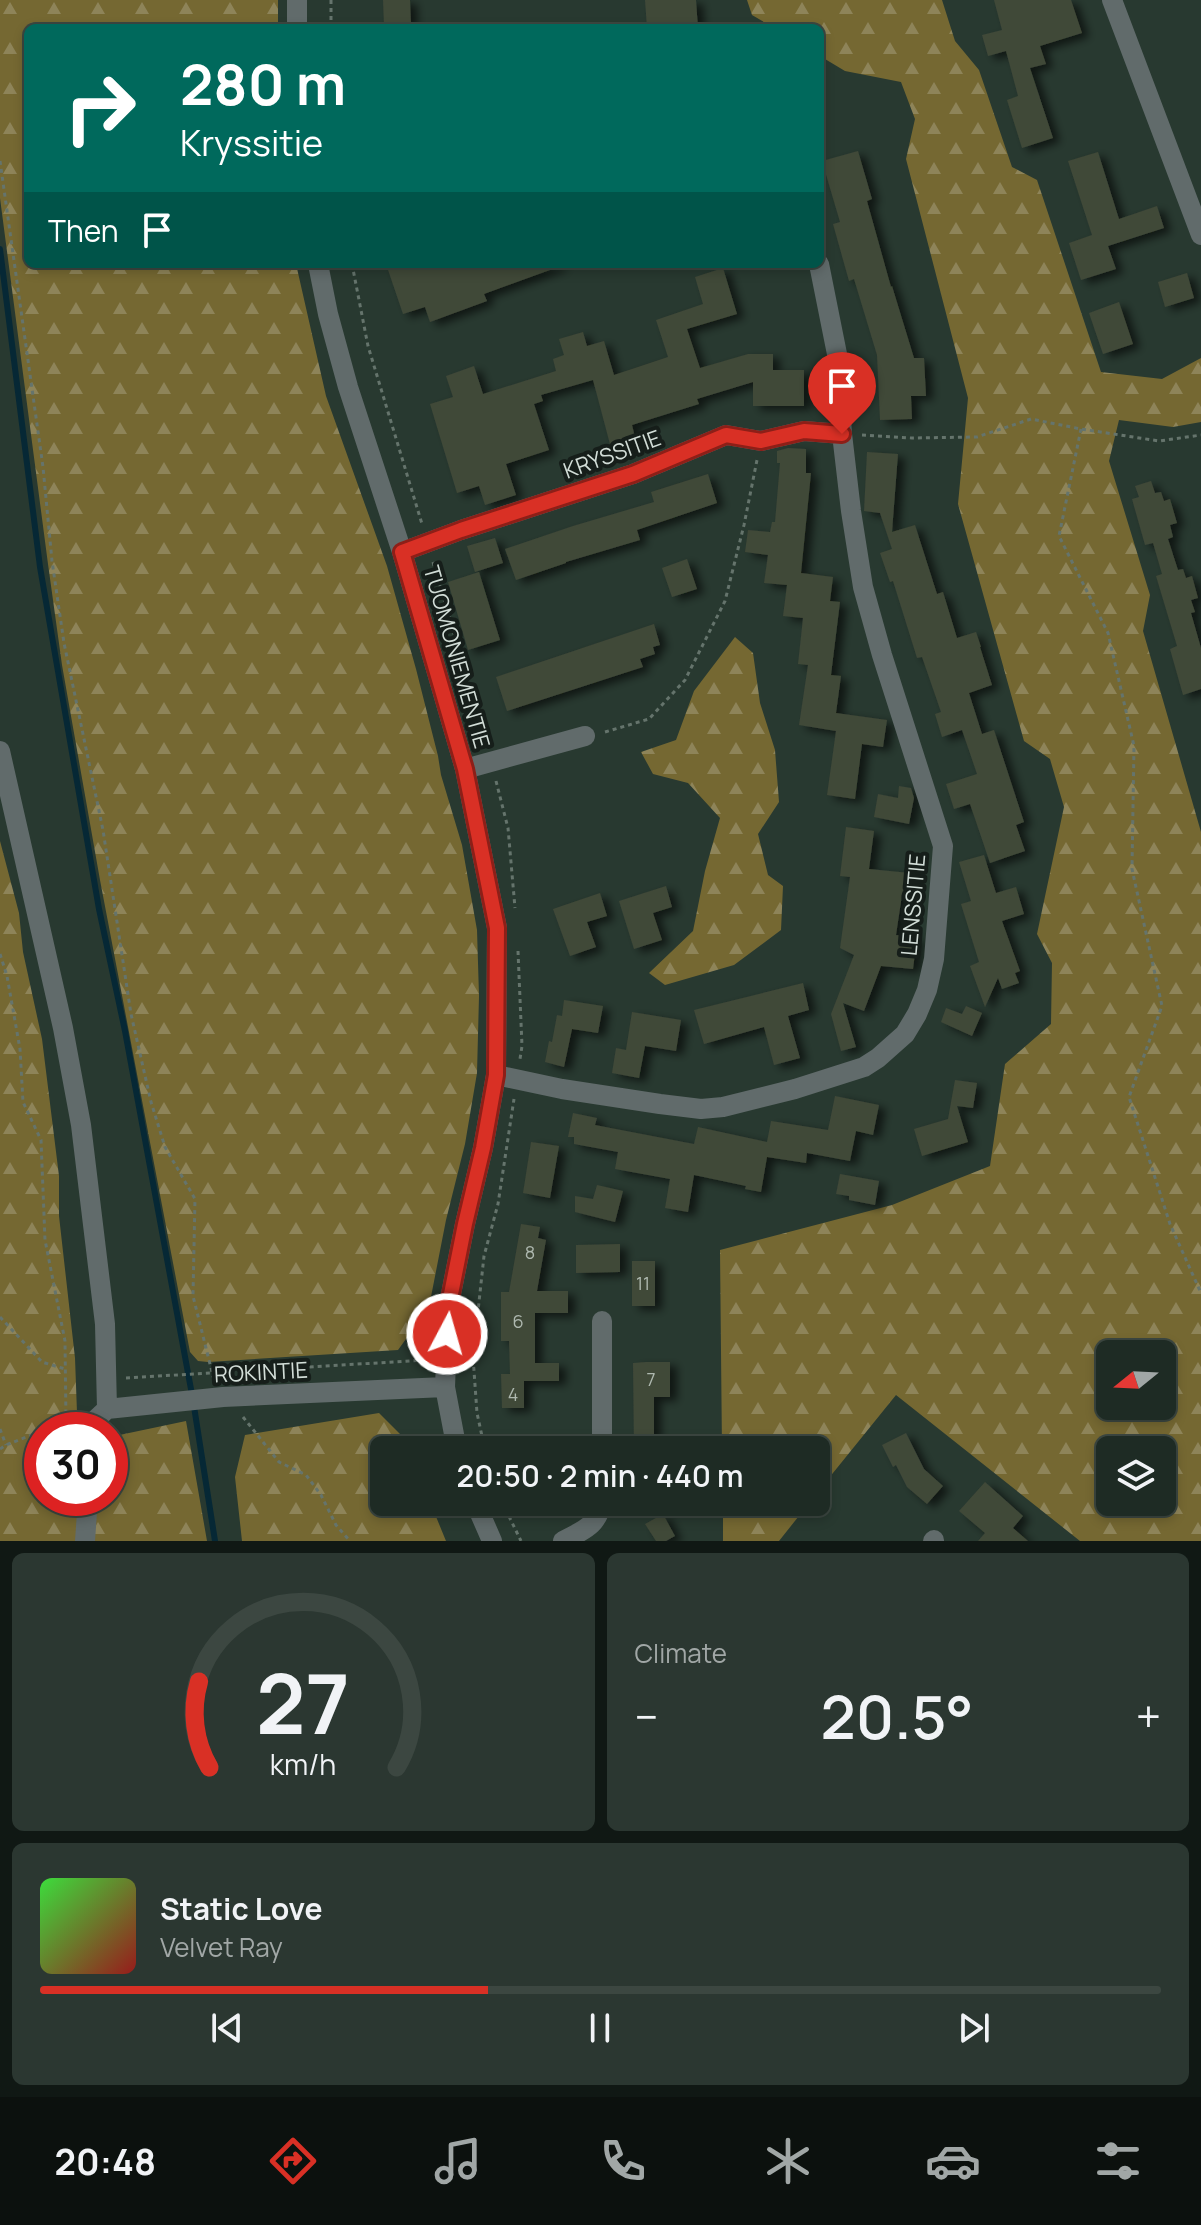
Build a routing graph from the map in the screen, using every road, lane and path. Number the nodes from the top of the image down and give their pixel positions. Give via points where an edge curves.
1 (297, 0) edge
2 (331, 0) edge
3 (1112, 0) edge
4 (297, 24) edge
5 (331, 24) edge
6 (0, 161) edge
7 (1201, 235) edge
8 (319, 268) edge
9 (820, 268) edge
10 (1081, 429) junction
11 (842, 434) junction
12 (1201, 435) edge
13 (761, 441) junction
14 (402, 552) junction
15 (585, 736) joint
16 (0, 751) edge
17 (465, 769) junction
18 (0, 954) edge
19 (496, 1075) junction
20 (1201, 1293) edge
21 (0, 1317) edge
22 (602, 1321) dead end
23 (445, 1359) junction
24 (65, 1369) junction
25 (211, 1373) junction
26 (106, 1379) junction
27 (445, 1387) junction
28 (223, 1397) junction
29 (107, 1409) junction
30 (66, 1412) edge
31 (104, 1412) edge
32 (0, 1429) edge
33 (454, 1436) edge
34 (602, 1436) edge
35 (24, 1438) edge
36 (6, 1445) junction
37 (0, 1449) edge
38 (87, 1516) edge
39 (481, 1516) edge
40 (509, 1516) edge
41 (598, 1516) edge
42 (85, 1541) edge
43 (350, 1541) edge
44 (492, 1541) edge
45 (521, 1541) edge
46 (563, 1541) edge

1 - 4 street
2 - 5 path
3 - 7 street
6 - 25 path via 64,643 151,1102 165,1147 195,1199 193,1296
8 - 14 street, TUOMONIEMENTIE via 348,387
9 - 11 street, LENSSITIE via 837,354
10 - 11 path via 1031,419 977,437
10 - 12 path via 1159,441
10 - 20 path via 1059,536 1108,633 1134,746 1132,869 1162,1006 1129,1097 1170,1224
11 - 13 street, KRYSSITIE via 804,431
11 - 19 street, LENSSITIE via 863,587 943,846 934,959 917,1014 905,1034 864,1067 723,1107 660,1104
13 - 14 street, KRYSSITIE via 726,435 633,474
13 - 15 path via 725,601 685,680 649,719
14 - 17 street, TUOMONIEMENTIE
15 - 17 street
16 - 26 street via 81,1125 105,1324
17 - 19 street, TUOMONIEMENTIE via 497,928
18 - 24 path via 20,1049 23,1102 41,1140 45,1240 65,1341
19 - 23 street, TUOMONIEMENTIE via 448,1309
21 - 24 path via 42,1362
22 - 34 street
23 - 25 path
23 - 27 street, TUOMONIEMENTIE
24 - 30 path
25 - 26 path
25 - 28 path
26 - 29 street
27 - 28 street, ROKINTIE
27 - 33 street, TUOMONIEMENTIE
28 - 29 street, ROKINTIE
28 - 43 path via 279,1462 306,1475
29 - 31 street
32 - 36 path
35 - 36 path
36 - 37 path
38 - 42 street
39 - 44 street
40 - 45 path
41 - 46 street

